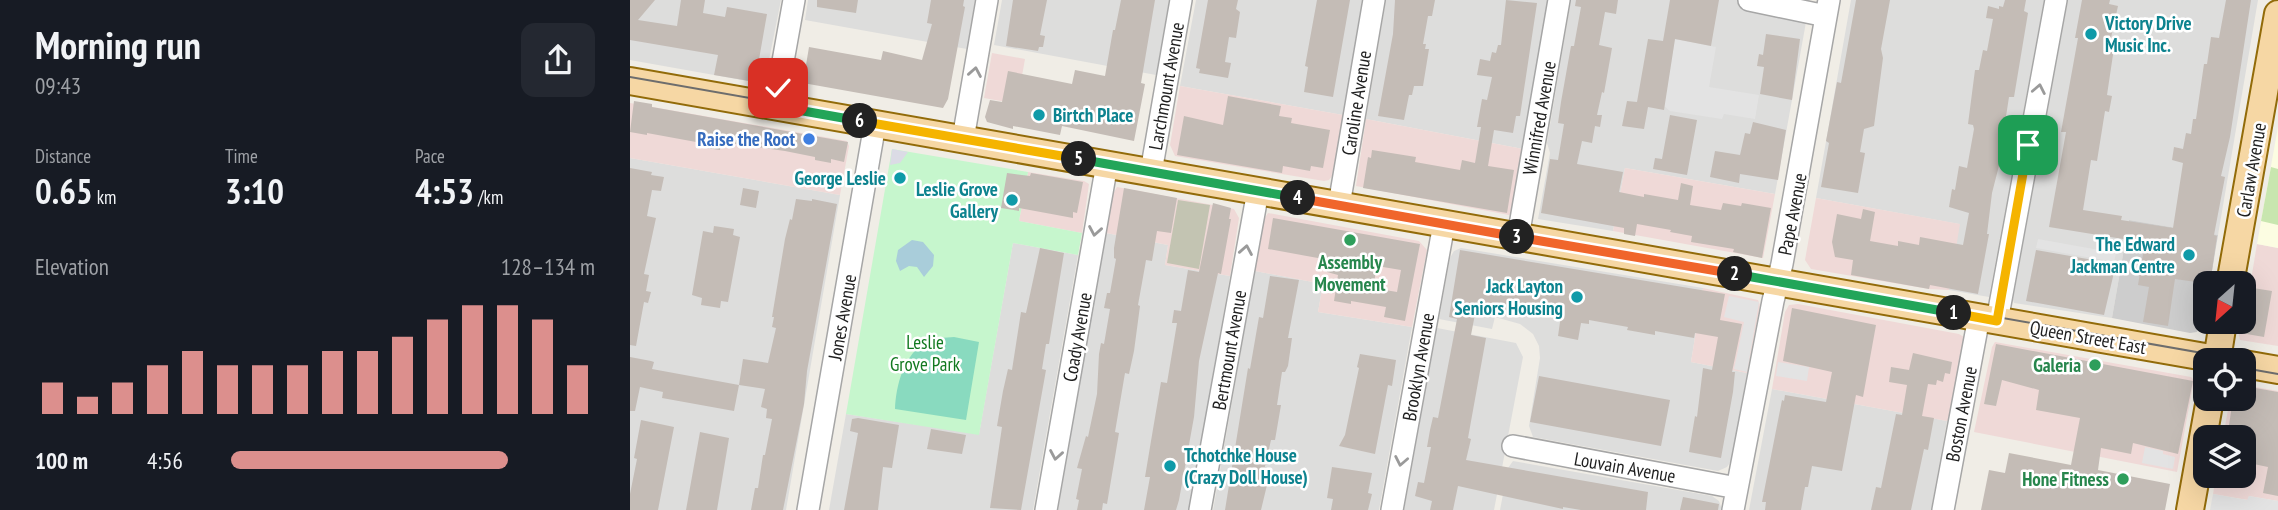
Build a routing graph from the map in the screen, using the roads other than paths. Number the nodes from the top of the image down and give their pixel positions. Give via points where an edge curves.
1 (794, 0) edge
2 (987, 0) edge
3 (1181, 0) edge
4 (1374, 0) edge
5 (1559, 0) edge
6 (1749, 0) edge
7 (2056, 0) edge
8 (1828, 8) edge
9 (2278, 14) edge
10 (630, 80) edge
11 (775, 106) junction
12 (875, 124) junction
13 (963, 139) junction
14 (1107, 164) junction
15 (1151, 172) junction
16 (1258, 191) junction
17 (1339, 205) junction
18 (1444, 224) junction
19 (1518, 237) junction
20 (2232, 271) edge
21 (1778, 282) junction
22 (1988, 319) junction
23 (2193, 355) edge
24 (2256, 366) edge
25 (2278, 370) edge
26 (2208, 411) edge
27 (1513, 446) dead end
28 (1737, 488) junction
29 (808, 510) edge
30 (1046, 510) edge
31 (1200, 510) edge
32 (1392, 510) edge
33 (1733, 510) edge
34 (1942, 510) edge
35 (2189, 510) edge

1 - 11 street
13 -> 2 street
3 - 15 street, Larchmount Avenue
4 - 17 street, Caroline Avenue
5 - 19 street, Winnifred Avenue
6 - 8 street
22 -> 7 street, Boston Avenue
8 - 21 street, Pape Avenue
9 - 20 main road, Carlaw Avenue
10 - 11 main road, Queen Street East
11 - 12 main road, Queen Street East
12 - 13 main road, Queen Street East
12 - 29 street, Jones Avenue
13 - 14 main road, Queen Street East
14 - 15 main road, Queen Street East
14 -> 30 street, Coady Avenue
15 - 16 main road, Queen Street East
16 - 17 main road, Queen Street East
31 -> 16 street, Bertmount Avenue
17 - 18 main road, Queen Street East
18 - 19 main road, Queen Street East
18 -> 32 street, Brooklyn Avenue
19 - 21 main road, Queen Street East
21 - 22 main road, Queen Street East
21 - 28 street, Pape Avenue
22 - 23 main road, Queen Street East
22 - 34 street, Boston Avenue
24 - 25 main road
26 - 35 main road
27 - 28 street, Louvain Avenue
28 - 33 street, Pape Avenue

